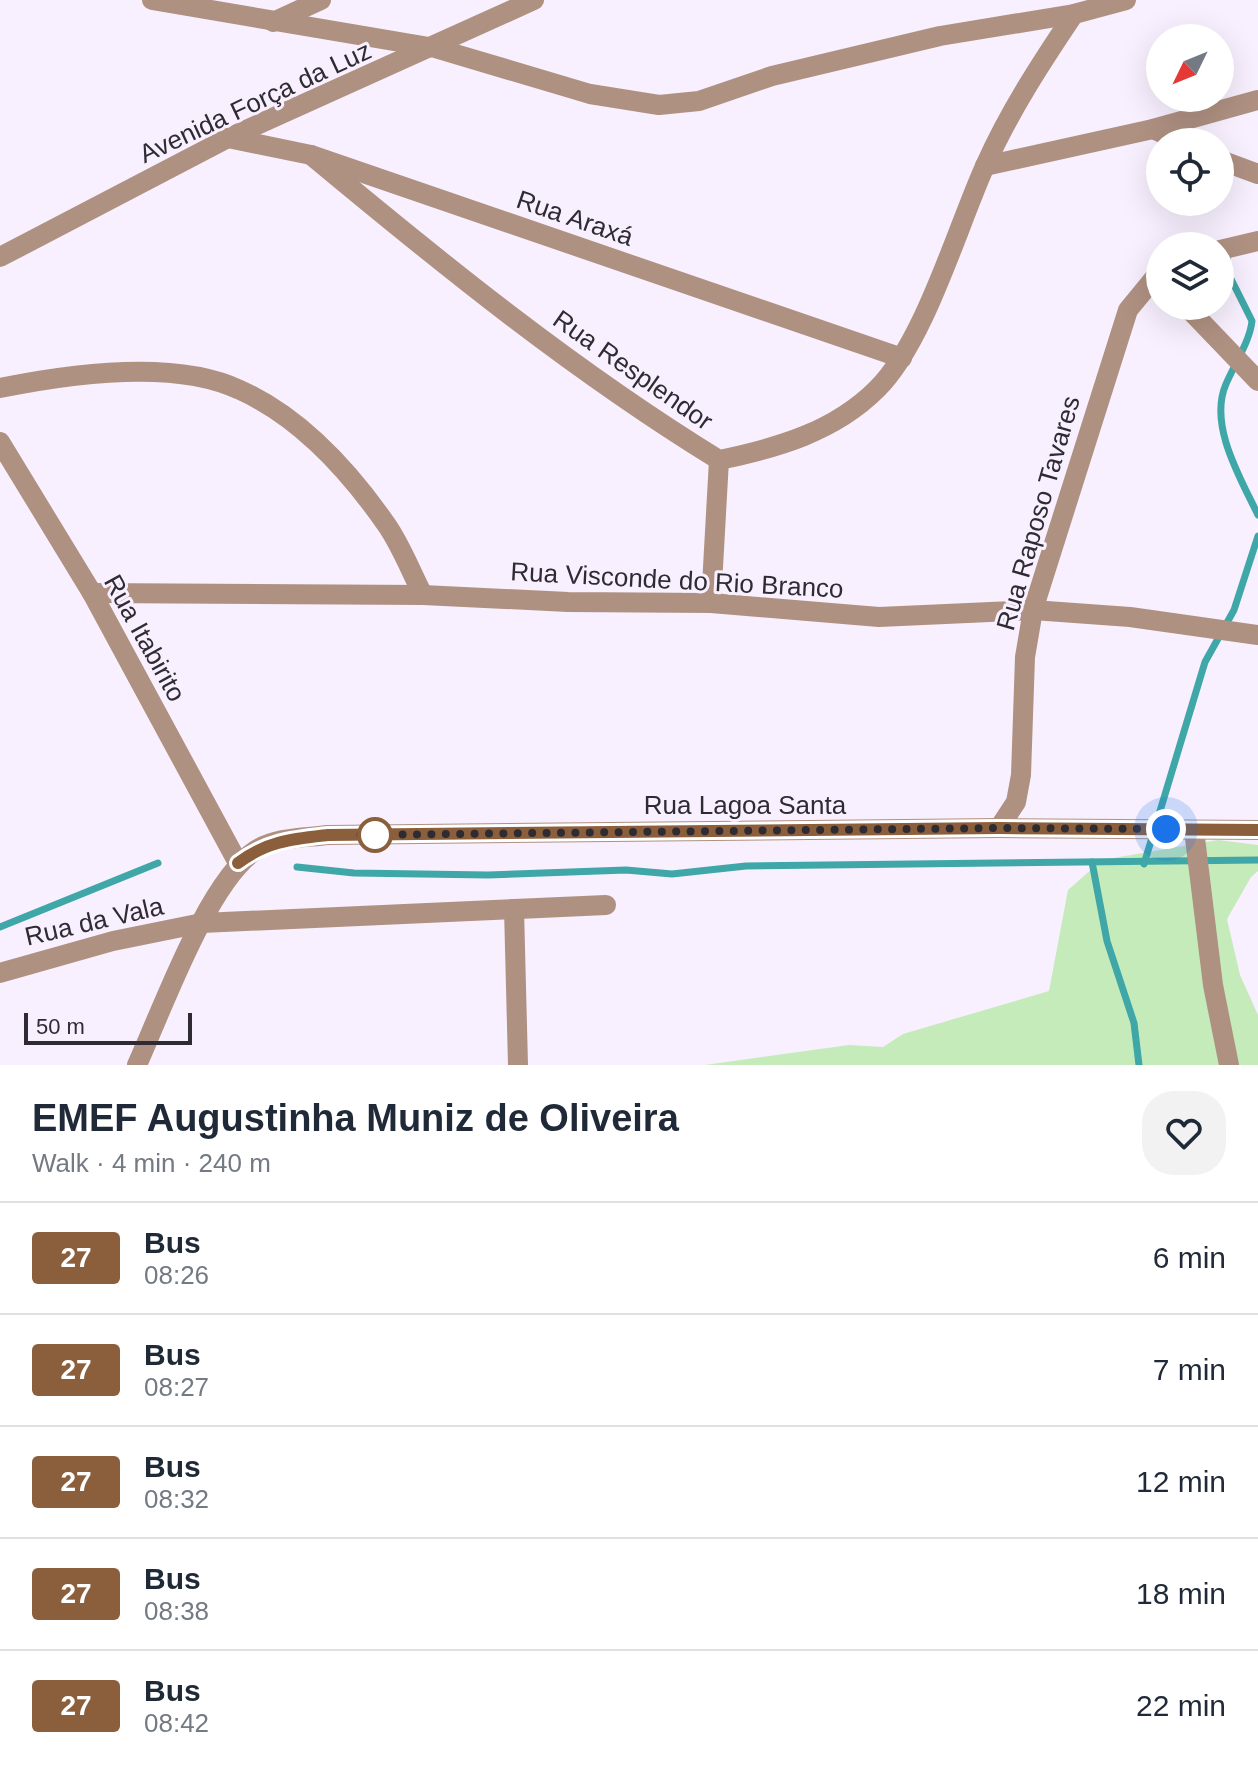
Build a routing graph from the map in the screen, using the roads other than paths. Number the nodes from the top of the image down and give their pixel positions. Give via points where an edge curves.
1 (152, 0) edge
2 (321, 0) edge
3 (534, 0) edge
4 (1126, 0) edge
5 (1074, 14) junction
6 (273, 22) junction
7 (435, 48) junction
8 (1258, 100) edge
9 (1157, 128) edge
10 (1146, 131) edge
11 (228, 138) junction
12 (311, 155) junction
13 (1234, 165) edge
14 (985, 166) junction
15 (1258, 174) edge
16 (1258, 241) edge
17 (1234, 247) edge
18 (0, 257) edge
19 (1146, 289) edge
20 (1199, 320) edge
21 (902, 358) junction
22 (1258, 381) edge
23 (0, 388) edge
24 (0, 442) edge
25 (719, 460) junction
26 (92, 593) junction
27 (423, 595) junction
28 (711, 603) junction
29 (1033, 610) junction
30 (1258, 635) edge
31 (999, 828) junction
32 (1194, 830) junction
33 (1258, 830) edge
34 (238, 863) junction
35 (606, 905) dead end
36 (514, 909) junction
37 (202, 923) junction
38 (0, 973) edge
39 (137, 1065) edge
40 (518, 1065) edge
41 (1229, 1065) edge

1 - 6 street
2 - 6 street
3 - 7 street, Avenida Força da Luz
4 - 5 street
5 - 7 street via 940,36 772,76 699,101 659,105 590,94
5 - 14 street, Rua Resplendor via 1019,96
6 - 7 street
7 - 11 street, Avenida Força da Luz
8 - 9 street
10 - 14 street
11 - 12 street, Rua Araxá
11 - 18 street, Avenida Força da Luz
12 - 21 street, Rua Araxá
12 - 25 street, Rua Resplendor via 457,276 648,416
13 - 15 street
14 - 21 street, Rua Resplendor
16 - 17 street
19 - 29 street, Rua Raposo Tavares via 1128,310
20 - 22 street
21 - 25 street, Rua Resplendor via 878,389 839,420 782,447
23 - 27 street via 57,376 153,374 238,388 284,413 348,475 388,527
24 - 26 street, Rua Itabirito
25 - 28 street
26 - 27 street, Rua Visconde do Rio Branco
26 - 34 street, Rua Itabirito
27 - 28 street, Rua Visconde do Rio Branco
28 - 29 street, Rua Visconde do Rio Branco via 879,617
29 - 30 street, Rua Visconde do Rio Branco
29 - 31 street, Rua Raposo Tavares via 1021,775 1016,802
31 - 32 street, Rua Lagoa Santa
31 - 34 street, Rua Lagoa Santa via 328,835 283,839
32 - 33 street, Rua Lagoa Santa
32 - 41 street via 1213,985
34 - 37 street
35 - 36 street, Rua da Vala
36 - 37 street, Rua da Vala
36 - 40 street
37 - 38 street, Rua da Vala
37 - 39 street

